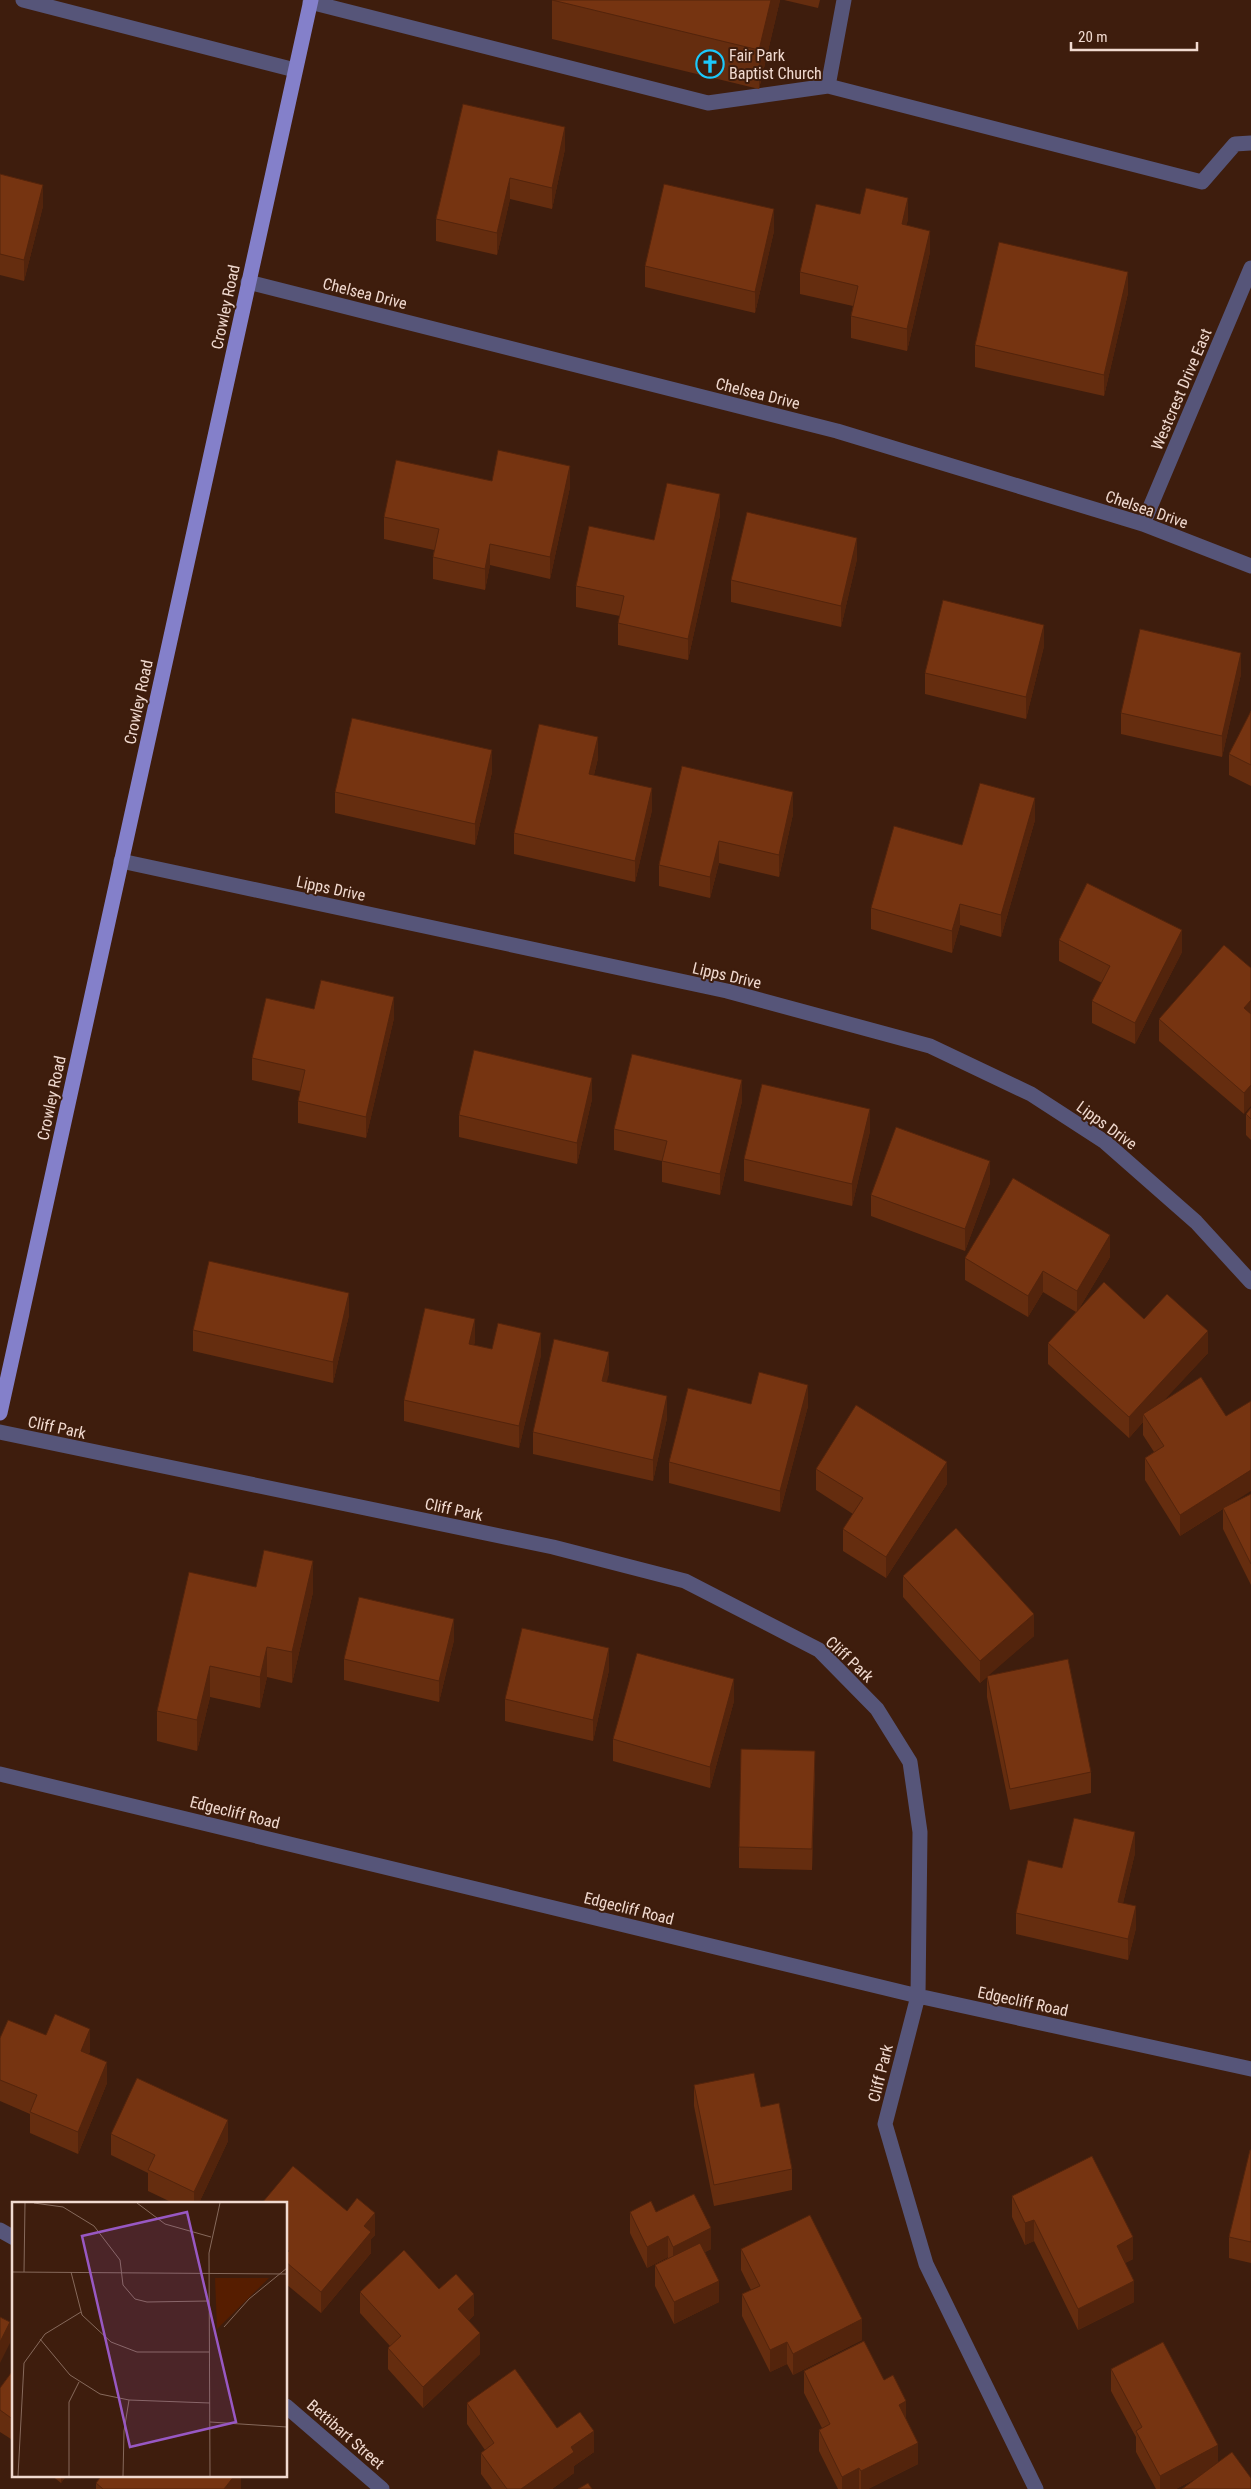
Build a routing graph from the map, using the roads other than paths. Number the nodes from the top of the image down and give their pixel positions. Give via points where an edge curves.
1 (23, 0) edge
2 (844, 0) edge
3 (310, 1) edge
4 (295, 70) junction
5 (828, 86) junction
6 (1251, 143) edge
7 (1251, 268) edge
8 (248, 282) junction
9 (1143, 524) junction
10 (1251, 566) edge
11 (121, 861) junction
12 (1251, 1282) edge
13 (0, 1413) edge
14 (0, 1432) edge
15 (0, 1774) edge
16 (918, 1996) junction
17 (1251, 2069) edge
18 (0, 2230) edge
19 (12, 2237) edge
20 (288, 2408) edge
21 (382, 2489) edge
22 (1036, 2489) edge

1 - 4 street
2 - 5 street
3 - 4 main road, Crowley Road
3 - 5 street via 708,103
4 - 8 main road, Crowley Road
5 - 6 street via 1202,182 1235,144
7 - 9 street, Westcrest Drive East
8 - 9 street, Chelsea Drive via 837,431
8 - 11 main road, Crowley Road
9 - 10 street, Chelsea Drive
11 - 12 street, Lipps Drive via 727,992 930,1046 1031,1094 1105,1142 1196,1222
11 - 13 main road, Crowley Road
14 - 16 street, Cliff Park via 553,1547 676,1578 818,1650 877,1709 910,1762 920,1832
15 - 16 street, Edgecliff Road
16 - 17 street, Edgecliff Road
16 - 22 street, Cliff Park via 885,2124 926,2264
18 - 19 street
20 - 21 street, Bettibart Street

